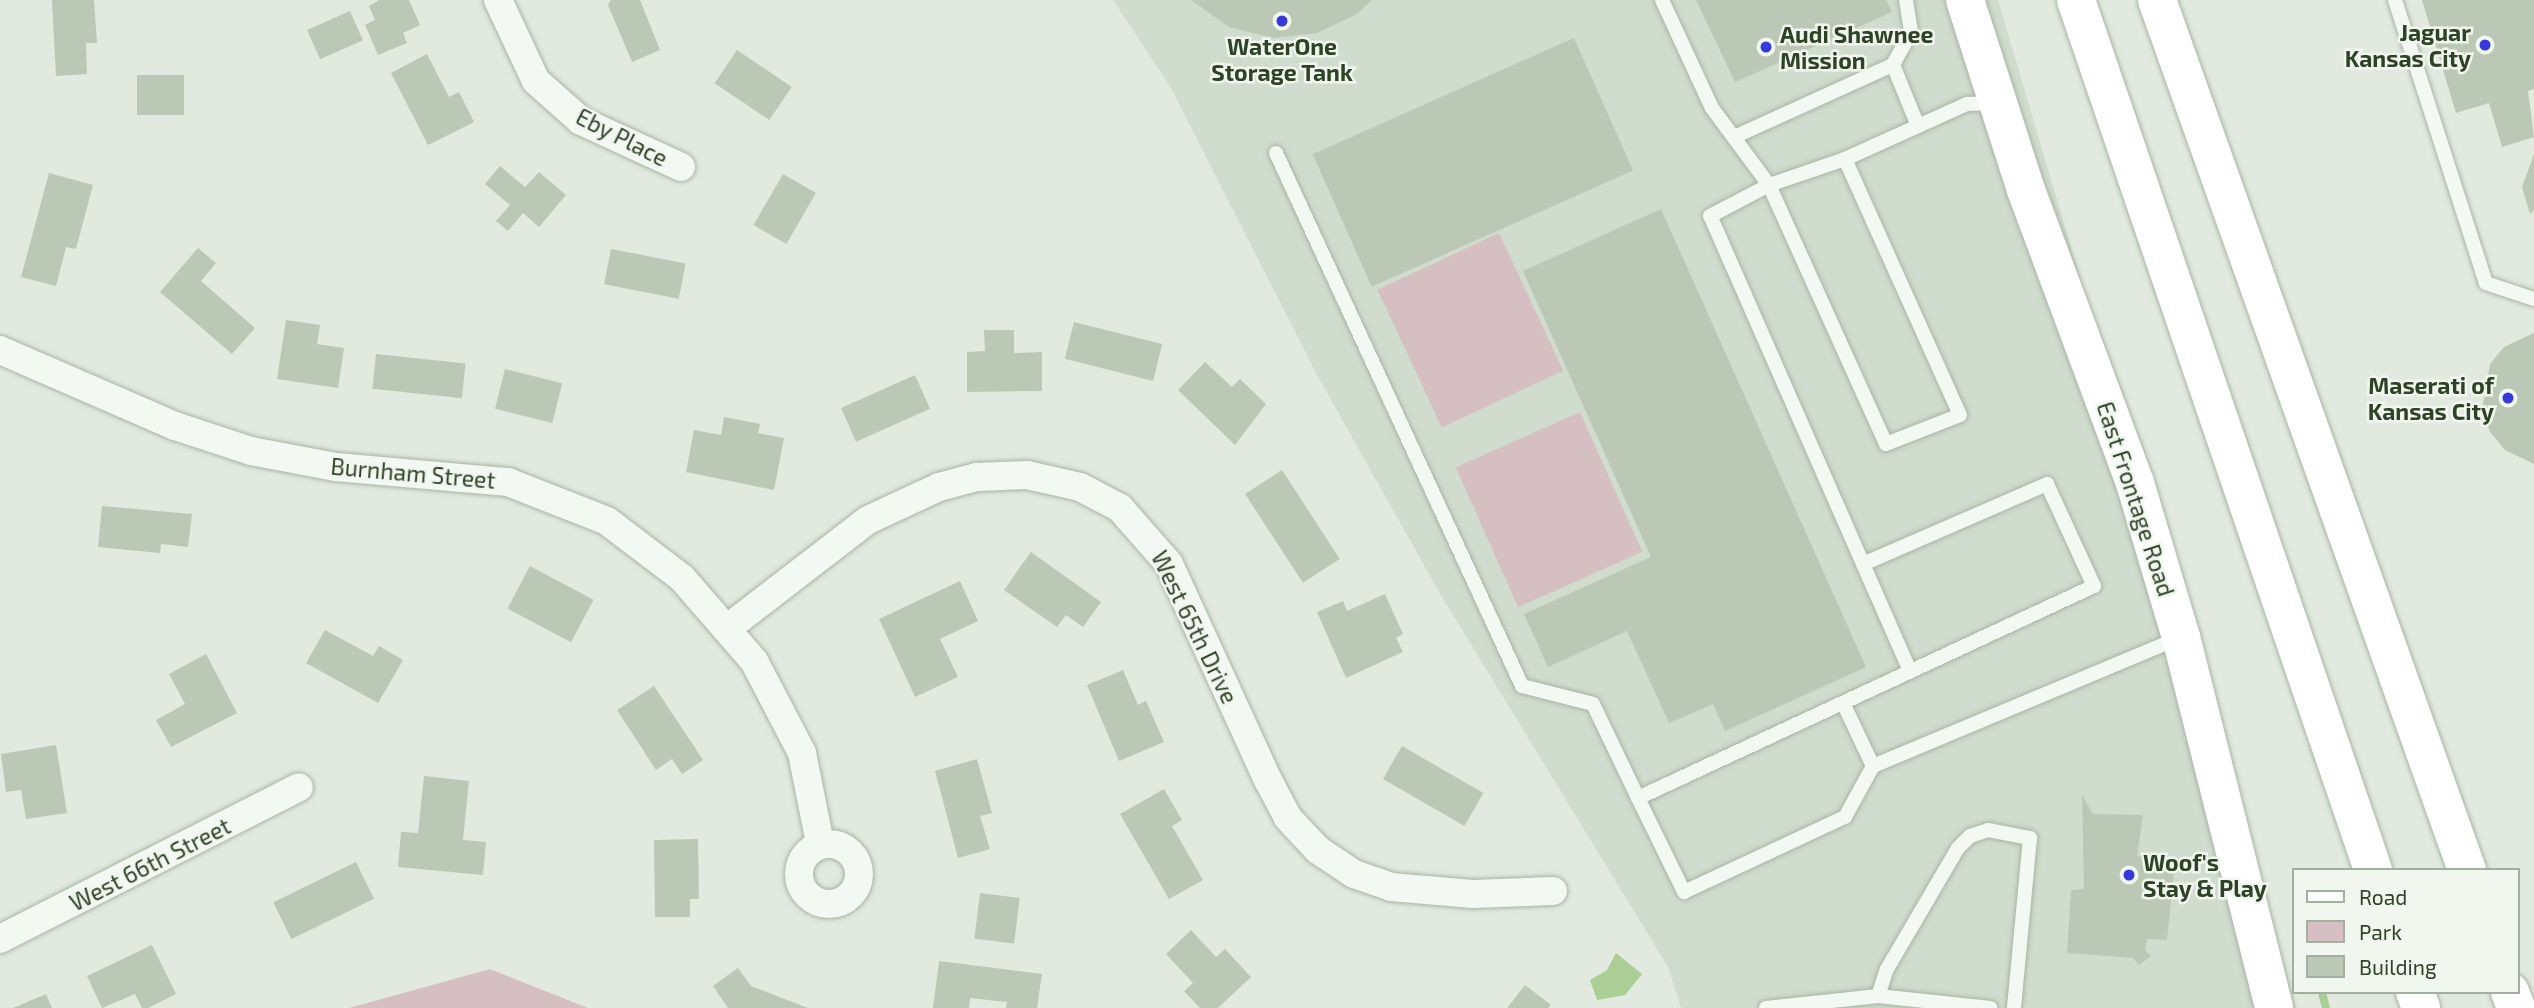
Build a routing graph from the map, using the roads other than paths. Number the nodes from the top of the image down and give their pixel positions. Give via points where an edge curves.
1 (498, 0) edge
2 (1662, 0) edge
3 (1906, 0) edge
4 (1965, 0) edge
5 (2076, 0) edge
6 (2157, 0) edge
7 (2395, 0) edge
8 (1893, 65) junction
9 (1997, 103) junction
10 (1919, 126) junction
11 (1734, 138) junction
12 (1276, 153) dead end
13 (1845, 159) junction
14 (681, 167) dead end
15 (1769, 184) junction
16 (2534, 299) edge
17 (0, 350) edge
18 (1863, 564) junction
19 (729, 627) junction
20 (2181, 638) junction
21 (1910, 671) junction
22 (1844, 705) junction
23 (1873, 766) junction
24 (299, 787) dead end
25 (1638, 798) junction
26 (820, 843) dead end
27 (2373, 868) edge
28 (2466, 868) edge
29 (1553, 891) dead end
30 (0, 939) edge
31 (1878, 996) junction
32 (1766, 1008) edge
33 (1990, 1008) edge
34 (2014, 1008) edge
35 (2274, 1008) edge

1 - 14 street, Eby Place via 536,81 581,121
2 - 11 lane via 1712,108
3 - 8 lane via 1911,32
4 - 9 main road, East Frontage Road
5 - 27 main road
6 - 28 main road
7 - 16 lane via 2486,283
8 - 10 lane
8 - 11 lane
9 - 10 lane via 1967,104
9 - 20 main road, East Frontage Road via 2135,483
10 - 13 lane
11 - 15 lane
12 - 25 lane via 1522,686 1593,704
13 - 15 lane
13 - 15 lane via 1960,415 1886,444
15 - 18 lane via 1710,216
17 - 19 street, Burnham Street via 175,425 251,451 336,467 508,482 563,500 607,521 659,556
18 - 21 lane
18 - 21 lane via 2048,484 2094,586
19 - 26 street, Burnham Street via 776,698 802,753
19 - 29 street, West 65th Drive via 868,520 939,487 977,477 1027,475 1080,487 1120,508 1169,564 1268,780 1288,818 1318,849 1354,874 1391,887 1473,894
20 - 23 lane
20 - 35 main road, East Frontage Road
21 - 22 lane
22 - 23 lane
22 - 25 lane
23 - 25 lane via 1845,817 1684,892
24 - 30 street, West 66th Street
31 - 32 lane
31 - 33 lane
31 - 34 lane via 1887,970 1958,848 1970,836 1988,830 2030,838

